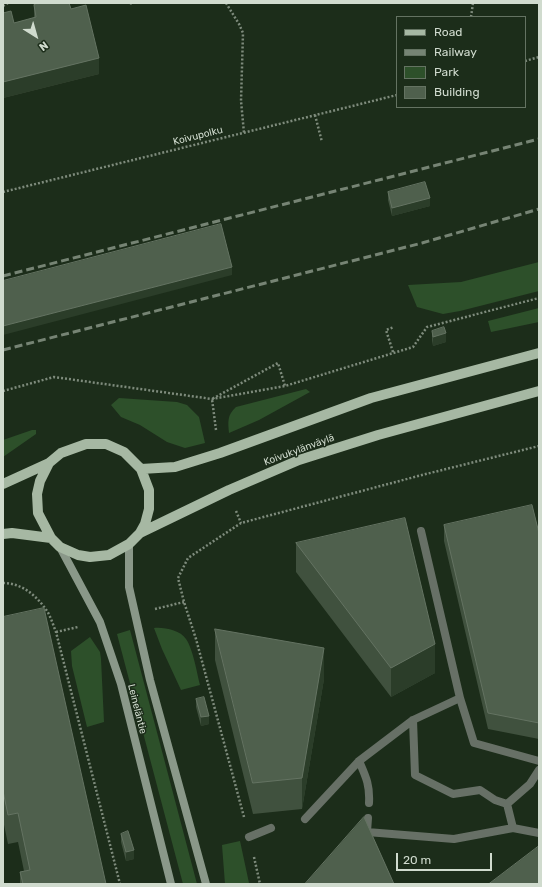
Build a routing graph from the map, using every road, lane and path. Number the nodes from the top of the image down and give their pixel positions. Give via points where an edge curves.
1 (8, 3) edge
2 (226, 3) edge
3 (474, 3) edge
4 (3, 6) edge
5 (471, 16) edge
6 (539, 57) edge
7 (526, 61) edge
8 (396, 95) edge
9 (315, 115) junction
10 (244, 134) junction
11 (322, 142) dead end
12 (3, 192) edge
13 (539, 298) edge
14 (394, 327) dead end
15 (393, 352) junction
16 (539, 353) edge
17 (285, 386) junction
18 (3, 391) edge
19 (539, 391) edge
20 (212, 398) junction
21 (539, 446) edge
22 (50, 463) junction
23 (141, 469) junction
24 (3, 484) edge
25 (421, 531) dead end
26 (140, 533) junction
27 (3, 534) edge
28 (51, 538) junction
29 (129, 544) junction
30 (60, 547) junction
31 (3, 583) edge
32 (460, 698) junction
33 (413, 720) junction
34 (359, 761) junction
35 (539, 761) edge
36 (539, 770) edge
37 (369, 803) dead end
38 (507, 804) junction
39 (368, 818) dead end
40 (305, 819) dead end
41 (271, 828) dead end
42 (513, 828) junction
43 (367, 832) junction
44 (539, 833) edge
45 (350, 836) edge
46 (249, 837) junction
47 (120, 884) edge
48 (171, 884) edge
49 (206, 884) edge
50 (260, 884) edge

1 - 4 path
2 - 10 path via 243,34 241,101
3 - 5 path
6 - 7 path
8 - 9 path, Koivupolku
9 - 10 path, Koivupolku
9 - 11 path
10 - 12 path, Koivupolku
13 - 15 path via 427,326 413,347
14 - 15 path via 386,330
15 - 17 path
16 - 23 main road via 371,398 175,467
17 - 20 path
17 - 20 path via 278,363
18 - 20 path via 54,377
19 - 26 main road, Koivukylänväylä via 298,460
21 - 46 path via 241,524 188,558 178,578
22 - 23 main road via 61,453 86,444 106,444 124,452
22 - 24 main road
22 - 28 main road via 40,481 37,494 38,513
23 - 26 main road via 149,490 149,509
25 - 32 street
26 - 29 main road
27 - 28 main road
28 - 30 main road
29 - 30 main road via 110,554 90,557
29 - 49 main road, Leineläntie via 129,587 150,680
30 - 48 main road, Leineläntie via 100,622 121,684
31 - 47 path via 24,587 35,596 48,612 56,632
32 - 33 street
32 - 35 street via 474,743
33 - 34 street
33 - 38 street via 415,775 452,794 480,790
34 - 37 street via 368,780
34 - 40 street
36 - 38 street via 530,784
38 - 42 street
39 - 43 street
41 - 46 street
42 - 43 street via 454,839
42 - 44 street
43 - 45 street
46 - 50 path

